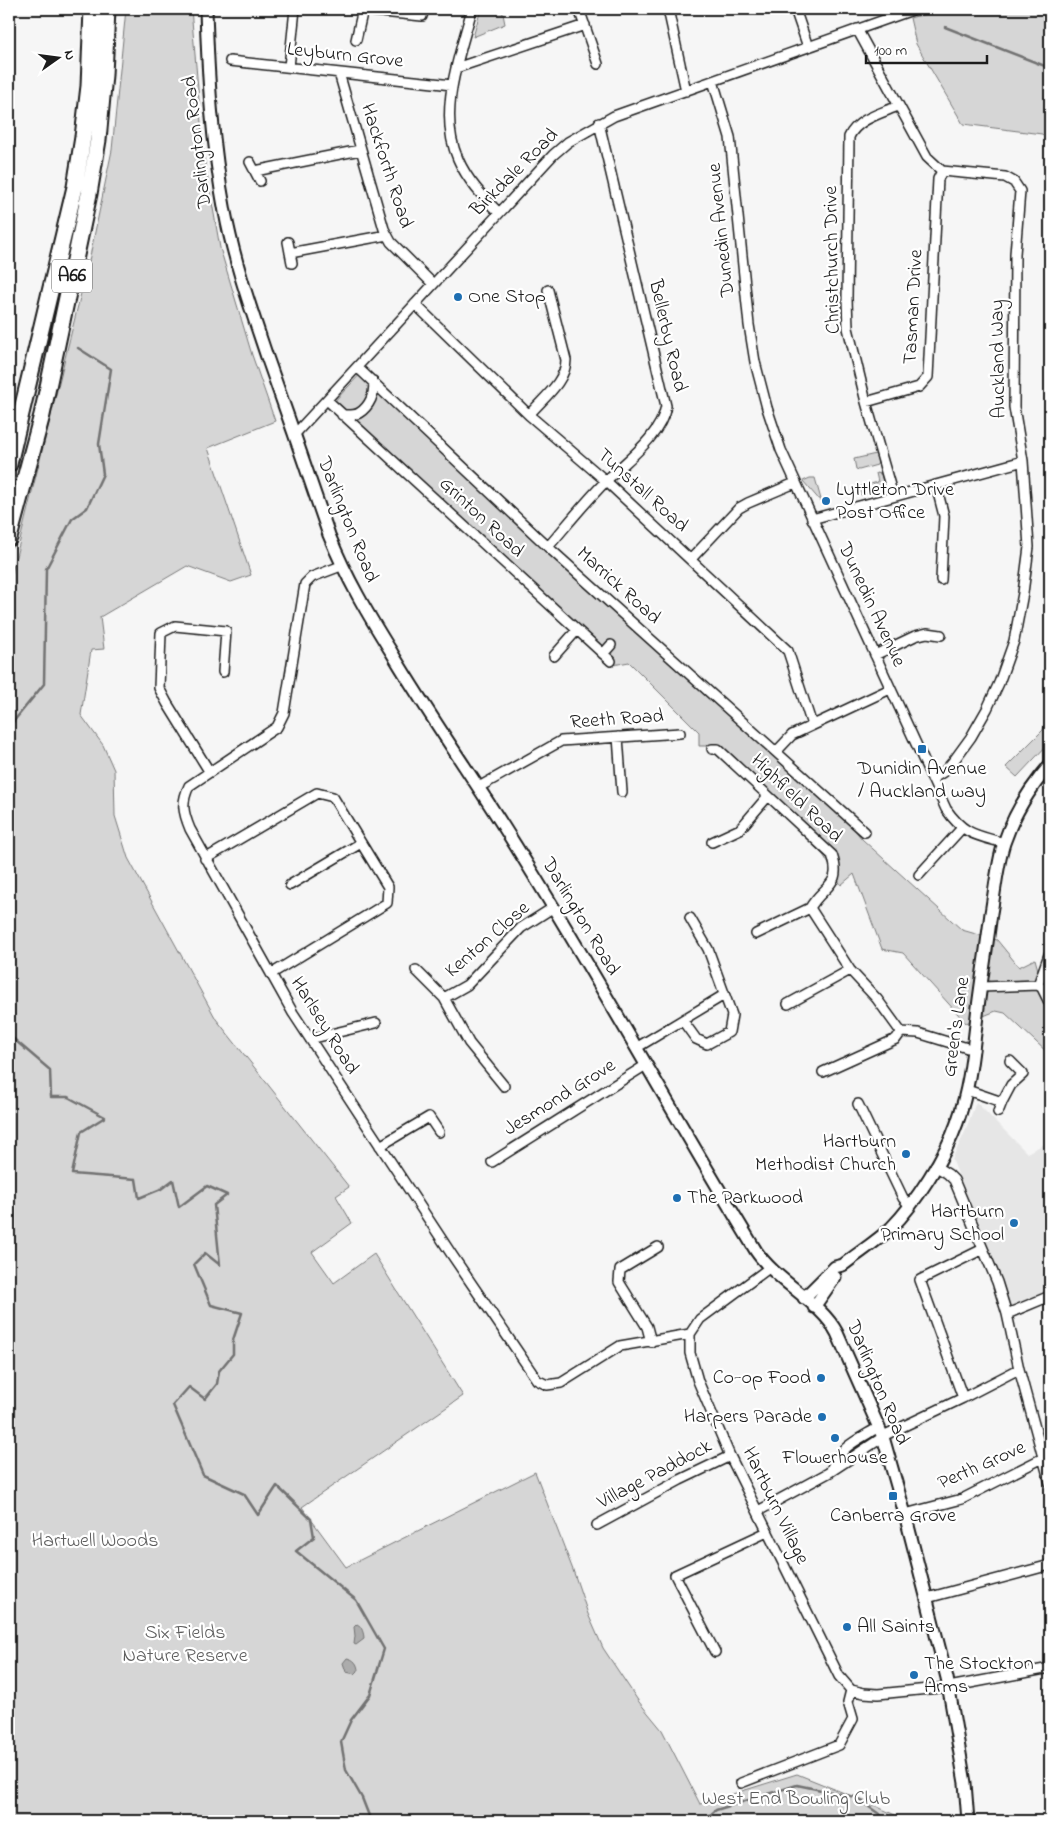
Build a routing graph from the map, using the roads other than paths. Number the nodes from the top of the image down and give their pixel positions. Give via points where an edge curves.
1 (92, 9) edge
2 (206, 9) edge
3 (295, 9) edge
4 (363, 9) edge
5 (424, 9) edge
6 (472, 9) edge
7 (580, 9) edge
8 (668, 9) edge
9 (795, 9) edge
10 (915, 9) edge
11 (108, 12) edge
12 (585, 25) junction
13 (857, 29) junction
14 (356, 40) dead end
15 (808, 47) junction
16 (232, 64) dead end
17 (598, 64) dead end
18 (289, 67) junction
19 (456, 68) junction
20 (338, 73) junction
21 (713, 81) junction
22 (452, 85) junction
23 (686, 90) junction
24 (898, 106) junction
25 (599, 123) junction
26 (360, 150) junction
27 (250, 162) dead end
28 (255, 171) junction
29 (942, 171) junction
30 (260, 181) dead end
31 (499, 213) junction
32 (387, 235) junction
33 (288, 242) dead end
34 (290, 253) junction
35 (292, 263) dead end
36 (433, 284) junction
37 (548, 290) dead end
38 (415, 304) junction
39 (357, 367) junction
40 (373, 381) junction
41 (327, 400) junction
42 (866, 402) junction
43 (342, 415) junction
44 (528, 415) junction
45 (294, 435) junction
46 (1022, 461) junction
47 (9, 464) edge
48 (606, 481) junction
49 (795, 483) junction
50 (936, 484) junction
51 (892, 496) junction
52 (812, 519) junction
53 (9, 538) edge
54 (548, 547) junction
55 (691, 559) junction
56 (341, 566) junction
57 (941, 580) dead end
58 (578, 630) junction
59 (942, 635) dead end
60 (611, 645) dead end
61 (603, 654) junction
62 (875, 655) junction
63 (554, 656) dead end
64 (611, 661) dead end
65 (223, 672) dead end
66 (890, 689) junction
67 (812, 725) junction
68 (680, 733) dead end
69 (618, 737) junction
70 (712, 749) dead end
71 (776, 752) junction
72 (1050, 765) edge
73 (209, 771) junction
74 (932, 779) junction
75 (479, 787) junction
76 (622, 792) dead end
77 (768, 796) junction
78 (962, 828) junction
79 (861, 830) dead end
80 (712, 842) dead end
81 (361, 843) junction
82 (1004, 843) junction
83 (205, 858) junction
84 (919, 876) dead end
85 (290, 885) dead end
86 (554, 907) junction
87 (810, 908) junction
88 (690, 918) dead end
89 (756, 934) dead end
90 (1050, 952) edge
91 (416, 970) dead end
92 (850, 970) junction
93 (271, 974) junction
94 (1038, 985) junction
95 (981, 988) junction
96 (724, 995) junction
97 (444, 998) junction
98 (788, 1004) dead end
99 (1050, 1004) edge
100 (684, 1021) junction
101 (376, 1023) dead end
102 (901, 1032) junction
103 (310, 1039) junction
104 (636, 1048) junction
105 (974, 1050) junction
106 (1010, 1061) dead end
107 (646, 1065) junction
108 (823, 1072) dead end
109 (504, 1086) dead end
110 (967, 1090) junction
111 (1002, 1102) junction
112 (858, 1104) dead end
113 (998, 1112) dead end
114 (439, 1132) dead end
115 (380, 1146) junction
116 (492, 1162) dead end
117 (935, 1166) junction
118 (910, 1206) junction
119 (658, 1247) dead end
120 (983, 1249) junction
121 (843, 1265) junction
122 (769, 1268) junction
123 (1050, 1296) edge
124 (804, 1298) junction
125 (814, 1307) junction
126 (1007, 1314) junction
127 (690, 1334) junction
128 (651, 1342) junction
129 (1020, 1369) junction
130 (963, 1398) junction
131 (882, 1434) junction
132 (858, 1440) junction
133 (864, 1450) junction
134 (730, 1456) junction
135 (1043, 1458) junction
136 (839, 1461) junction
137 (1050, 1484) edge
138 (758, 1511) junction
139 (905, 1514) junction
140 (597, 1525) dead end
141 (767, 1532) junction
142 (1050, 1565) edge
143 (927, 1598) junction
144 (715, 1652) dead end
145 (1050, 1668) edge
146 (949, 1687) junction
147 (852, 1690) junction
148 (741, 1783) dead end
149 (968, 1821) edge

1 - 47 highway, A66 via 89,86 75,187
2 - 45 street, Darlington Road via 209,95 225,213 241,277
3 - 18 street
4 - 5 street via 422,16
4 - 14 street
6 - 19 street
7 - 12 street
8 - 23 street
9 - 15 street
10 - 13 street, Birkdale Road
11 - 53 highway, A66 via 98,140 89,194 42,415
12 - 17 street
12 - 19 street
13 - 15 street, Birkdale Road
13 - 24 street
15 - 21 street, Birkdale Road
16 - 18 street, Leyburn Grove
18 - 20 street, Leyburn Grove
19 - 22 street
20 - 22 street, Leyburn Grove
20 - 26 street, Hackforth Road
21 - 23 street, Birkdale Road
21 - 49 street, Dunedin Avenue via 730,137 749,325 756,362 767,408
22 - 31 street via 450,125 453,146 471,182
23 - 25 street, Birkdale Road
24 - 29 street via 927,157
24 - 42 street, Christchurch Drive via 860,124 849,136 848,328
25 - 31 street, Birkdale Road via 553,155
25 - 48 street, Bellerby Road via 666,406 659,426 632,459
26 - 28 street
26 - 32 street, Hackforth Road via 380,222
27 - 28 street
28 - 30 street
29 - 42 street, Tasman Drive via 938,179 928,377 918,387
29 - 46 street, Auckland Way via 1005,177 1020,191 1014,407
31 - 36 street, Birkdale Road
32 - 34 street
32 - 36 street, Hackforth Road
33 - 34 street
34 - 35 street
36 - 38 street, Birkdale Road
37 - 44 street via 566,368 562,378
38 - 39 street, Birkdale Road
38 - 44 street, Tunstall Road
39 - 40 street, Marrick Road
39 - 41 street, Birkdale Road
40 - 43 street via 373,396 359,413
40 - 54 street, Marrick Road
41 - 43 street, Grinton Road
41 - 45 street, Birkdale Road
42 - 51 street, Christchurch Drive
43 - 58 street, Grinton Road
44 - 48 street, Tunstall Road
45 - 56 street, Darlington Road
46 - 50 street
46 - 74 street, Auckland Way via 1029,548 1014,641 999,683 971,737 945,771
48 - 54 street, Bellerby Road
48 - 55 street, Tunstall Road
49 - 52 street, Dunedin Avenue
49 - 55 street via 739,508
50 - 51 street
50 - 57 street via 944,516
51 - 52 street
52 - 62 street, Dunedin Avenue
54 - 71 street, Marrick Road
55 - 67 street, Tunstall Road via 788,651
56 - 73 street, Harlsey Road via 312,576 305,584 284,713 277,727
56 - 75 street, Darlington Road via 410,683
58 - 61 street, Grinton Road
58 - 63 street
59 - 62 street via 927,633 916,636
60 - 61 street
61 - 64 street, Grinton Road
62 - 66 street, Dunedin Avenue
65 - 73 street via 226,631 175,626 161,633 159,688
66 - 67 street
66 - 74 street, Dunedin Avenue
67 - 71 street via 792,735
68 - 69 street, Reeth Road
69 - 75 street, Reeth Road via 561,741
69 - 76 street
70 - 77 street, Highfield Road via 718,749
71 - 79 street, Marrick Road
72 - 82 street, Green's Lane via 1023,801
73 - 83 street, Harlsey Road via 189,786 183,797 184,813
74 - 78 street, Dunedin Avenue via 946,809
75 - 86 street, Darlington Road
77 - 80 street via 740,829
77 - 87 street, Highfield Road via 832,855 836,868 832,882
78 - 82 street, Dunedin Avenue via 979,837
78 - 84 street
81 - 83 street via 333,797 317,793
81 - 85 street
81 - 93 street via 388,888 386,903
82 - 95 street, Green's Lane
83 - 93 street, Harlsey Road
86 - 97 street, Kenton Close via 521,928 467,985
86 - 104 street, Darlington Road
87 - 89 street
87 - 92 street
88 - 96 street via 708,948
90 - 94 street
91 - 97 street, Kenton Close
92 - 98 street
92 - 102 street
93 - 103 street, Harlsey Road
94 - 95 street
94 - 99 street
95 - 105 street, Green's Lane
96 - 100 street
96 - 100 street via 732,1016 729,1032 707,1044 696,1039
97 - 109 street, Kenton Close via 469,1042
100 - 104 street
101 - 103 street
102 - 105 street via 918,1033
102 - 108 street via 896,1039
103 - 115 street, Harlsey Road
104 - 107 street, Darlington Road
105 - 110 street, Green's Lane
106 - 111 street via 1023,1074 1011,1085
107 - 116 street, Jesmond Grove
107 - 122 street, Darlington Road
110 - 111 street
110 - 117 street, Green's Lane via 957,1124
111 - 113 street
112 - 118 street via 902,1198
114 - 115 street via 429,1117
115 - 128 street, Harlsey Road via 537,1380 547,1385 561,1383 620,1346
117 - 118 street, Green's Lane
117 - 120 street via 954,1180
118 - 121 street, Green's Lane via 888,1230
119 - 128 street via 620,1270 619,1282 647,1327
120 - 126 street
120 - 130 street via 920,1280
121 - 124 street, Green's Lane via 835,1268
121 - 125 street, Green's Lane
122 - 124 street, Darlington Road
122 - 127 street via 710,1311
123 - 126 street
124 - 125 street, Darlington Road
125 - 131 street, Darlington Road via 833,1325
126 - 129 street
127 - 128 street, Harlsey Road
127 - 134 street, Hartburn Village via 693,1367
129 - 130 street
129 - 135 street
130 - 131 street
131 - 132 street
131 - 133 street
131 - 139 street, Darlington Road
132 - 133 street
132 - 136 street via 841,1451
133 - 136 street
134 - 138 street, Hartburn Village
134 - 140 street, Village Paddock
135 - 137 street
135 - 139 street, Perth Grove via 962,1499
136 - 138 street via 830,1472
138 - 141 street, Hartburn Village
139 - 143 street, Darlington Road
141 - 144 street via 676,1575
141 - 147 street, Hartburn Village via 839,1676
142 - 143 street
143 - 146 street, Darlington Road
145 - 146 street
146 - 147 street via 878,1694
146 - 149 street, Darlington Road
147 - 148 street via 848,1702 853,1719 839,1745

